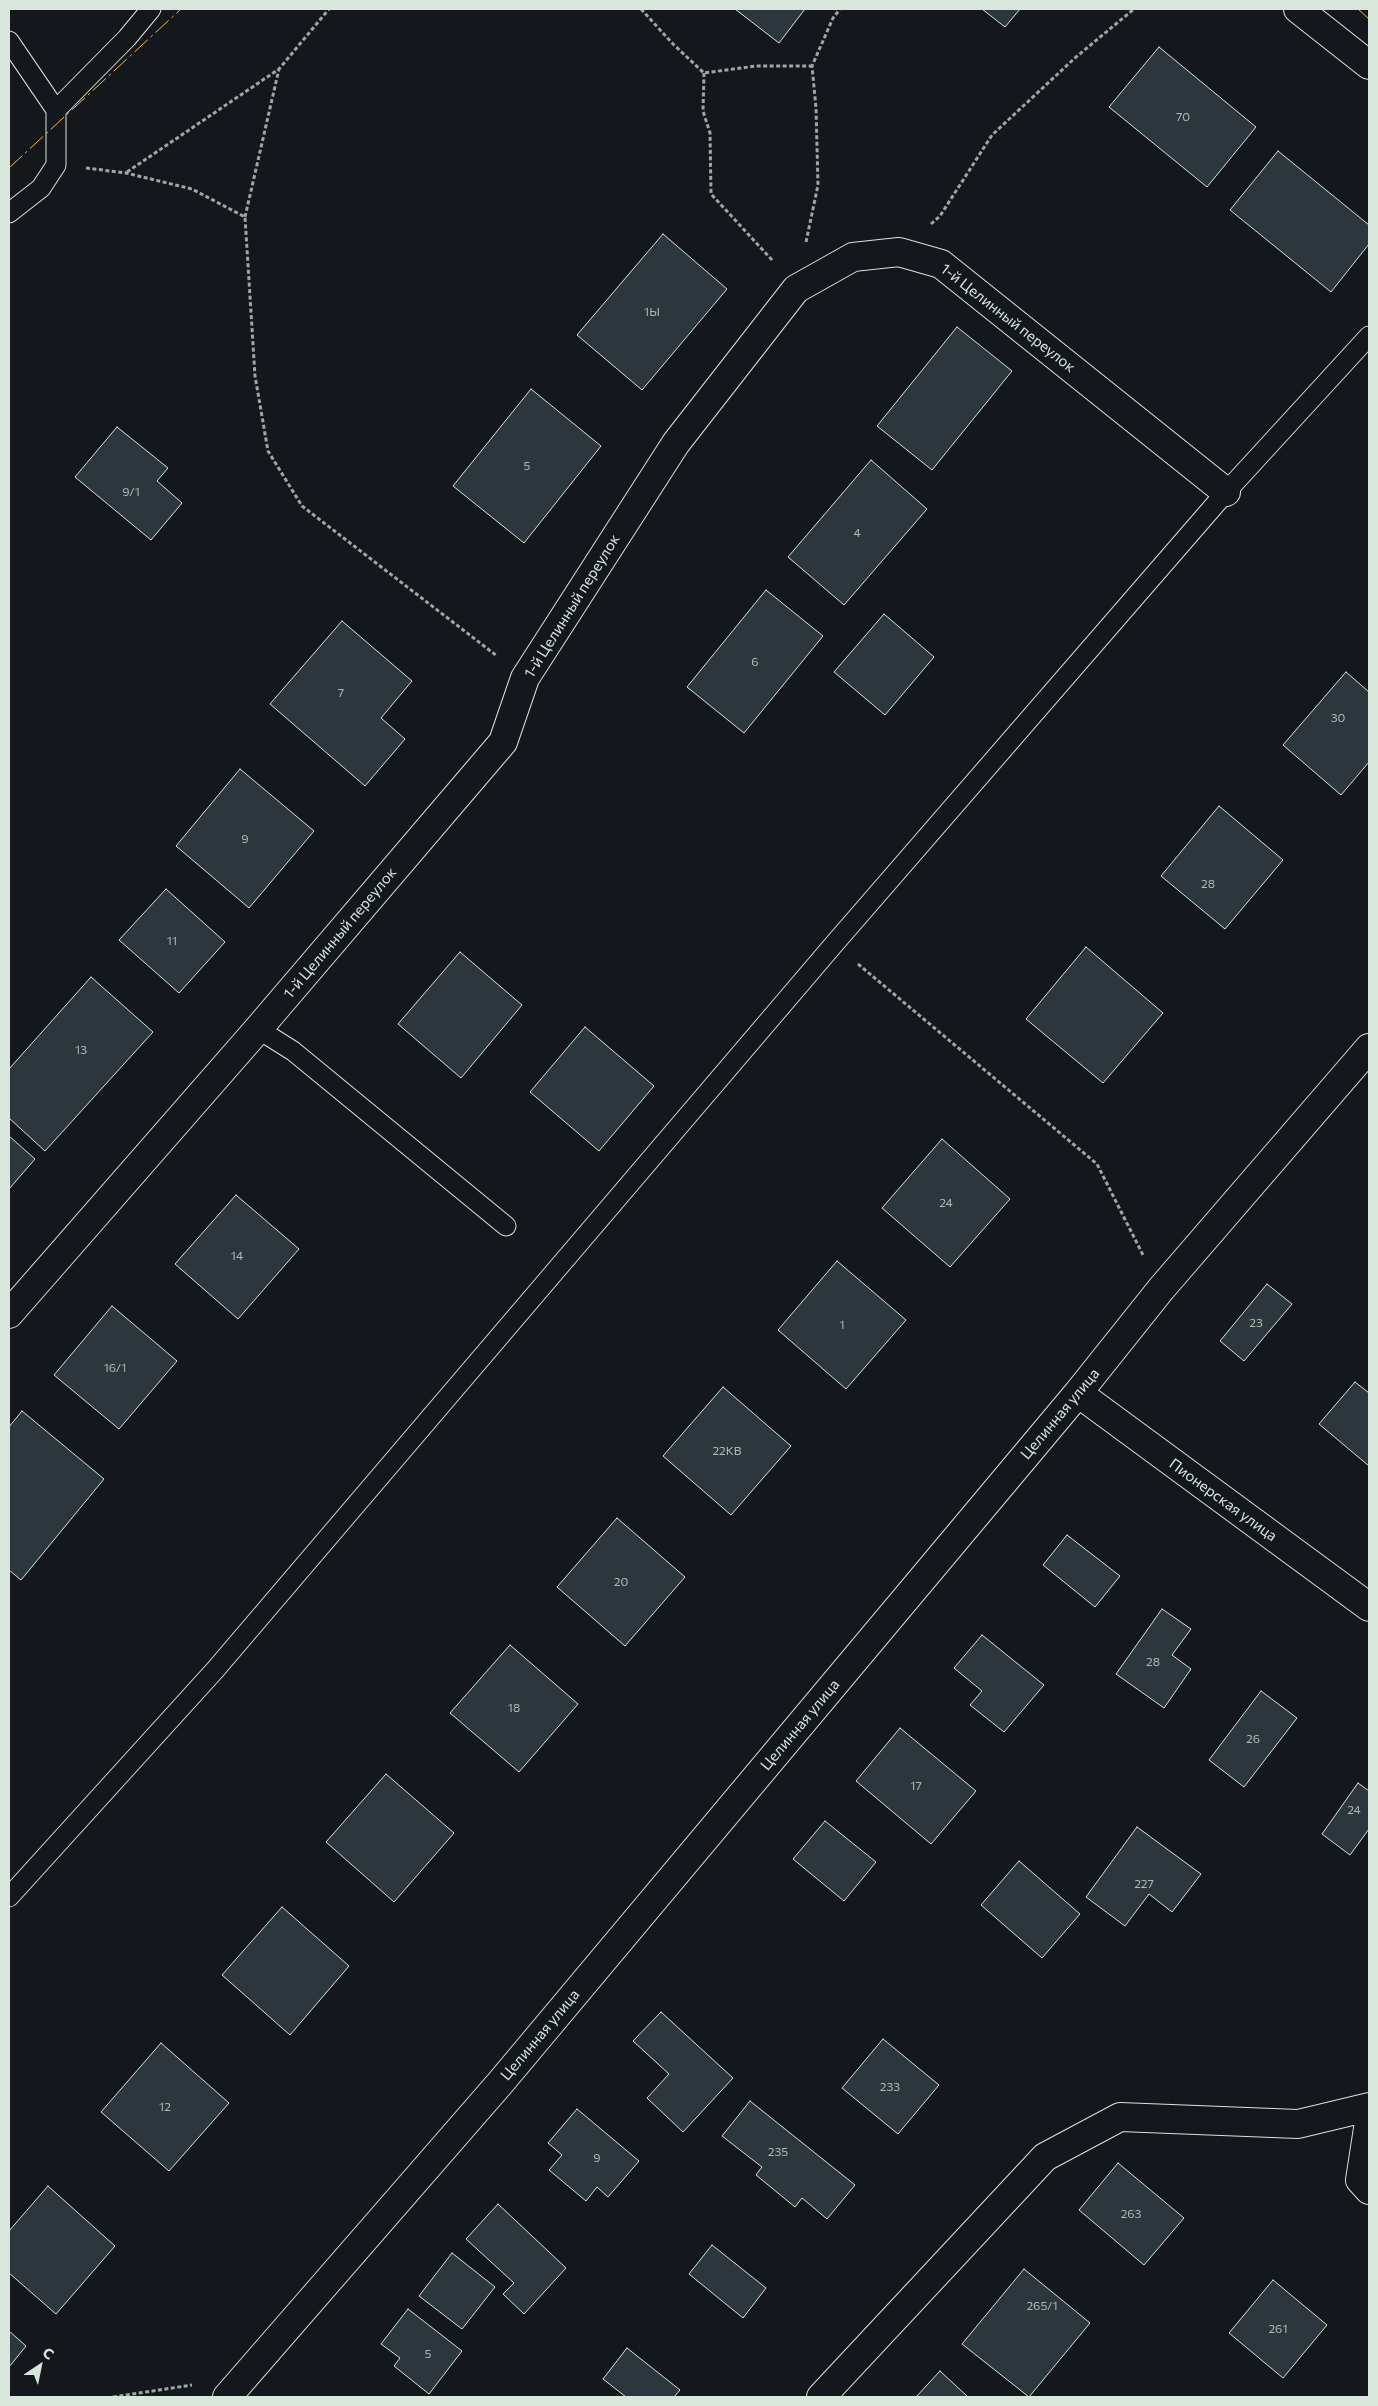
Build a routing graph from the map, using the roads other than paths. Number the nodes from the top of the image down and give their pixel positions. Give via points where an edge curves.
1 (151, 9) edge
2 (1298, 9) edge
3 (9, 41) edge
4 (1369, 66) edge
5 (56, 110) junction
6 (9, 213) edge
7 (1369, 336) edge
8 (1226, 492) junction
9 (258, 1029) junction
10 (1369, 1048) edge
11 (506, 1226) dead end
12 (9, 1314) edge
13 (1078, 1394) junction
14 (1369, 1606) edge
15 (9, 1897) edge
16 (1369, 2107) edge
17 (1369, 2122) edge
18 (1369, 2190) edge
19 (228, 2396) edge
20 (821, 2397) edge

1 - 5 lane
2 - 4 street
3 - 5 lane
5 - 6 lane via 56,165 41,188
7 - 8 lane
8 - 9 street, 1-й Целинный переулок via 941,264 899,252 853,257 796,289 676,443 525,678 503,742
8 - 15 lane via 215,1670
9 - 11 lane via 293,1051
9 - 12 street, 1-й Целинный переулок
10 - 13 street, Целинная улица via 1161,1289
13 - 14 street, Пионерская улица
13 - 19 street, Целинная улица via 501,2082
16 - 20 street via 1298,2124 1120,2117 1045,2157
17 - 18 street via 1360,2180

